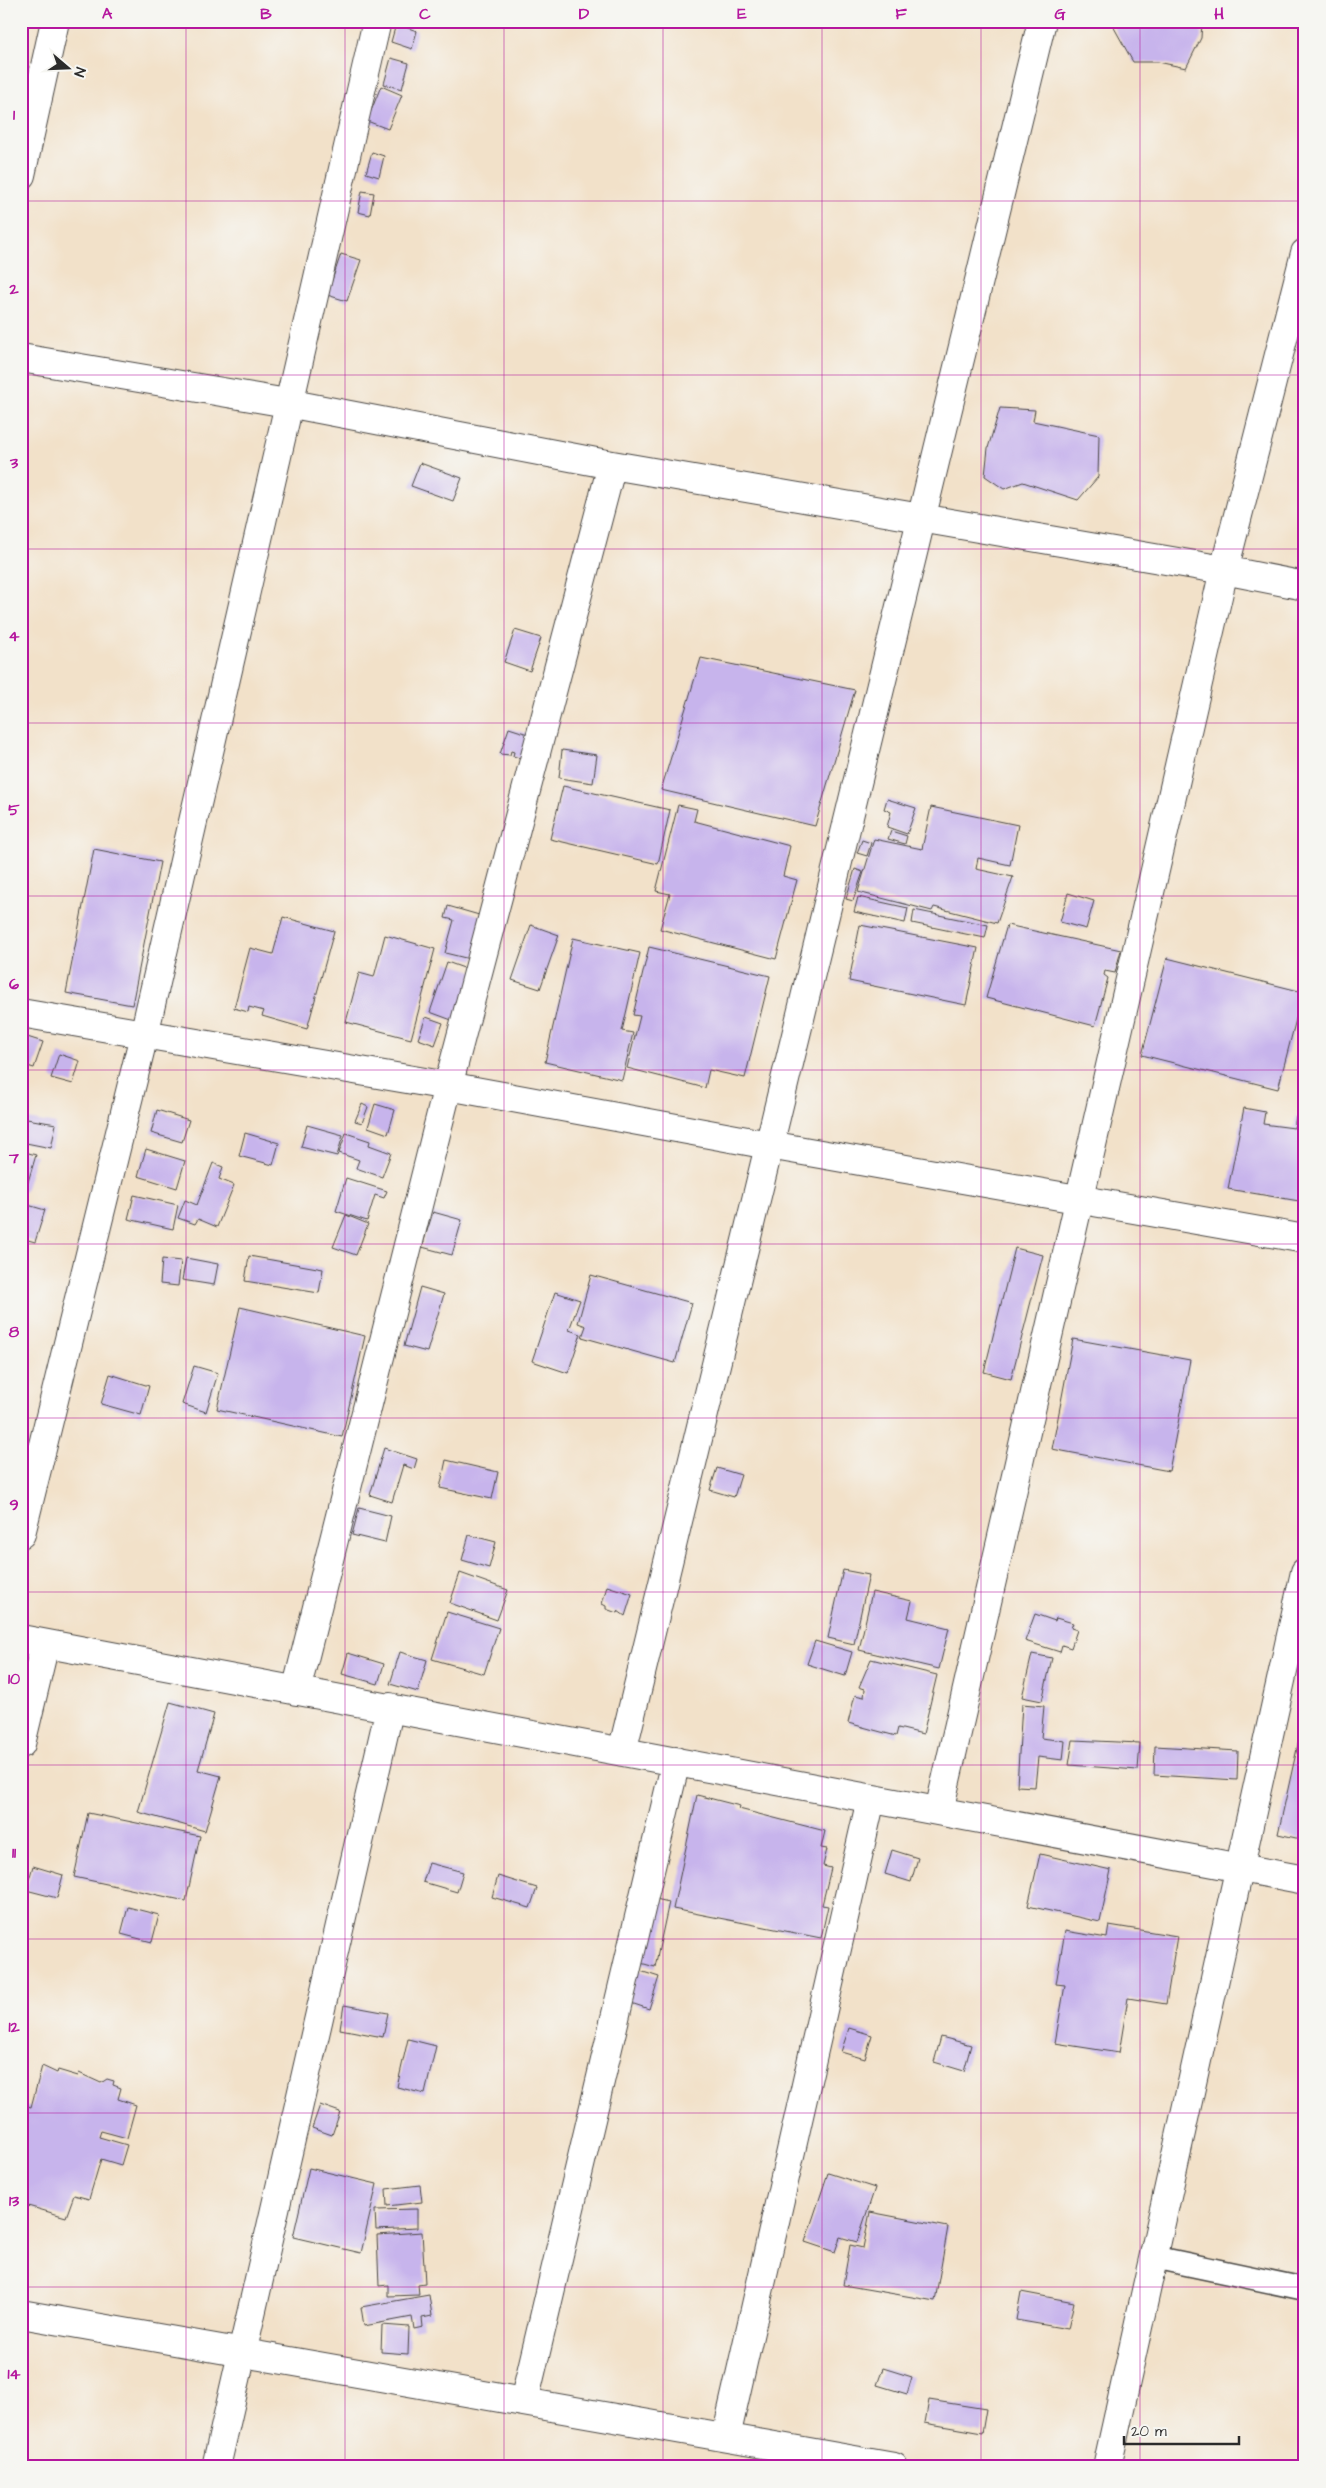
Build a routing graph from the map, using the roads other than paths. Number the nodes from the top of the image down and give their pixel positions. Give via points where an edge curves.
1 (55, 21) edge
2 (377, 21) edge
3 (1042, 21) edge
4 (21, 175) edge
5 (1305, 253) edge
6 (21, 358) edge
7 (287, 404) junction
8 (612, 465) junction
9 (921, 519) junction
10 (1224, 570) junction
11 (1305, 586) edge
12 (21, 1013) edge
13 (144, 1035) junction
14 (448, 1086) junction
15 (769, 1145) junction
16 (1080, 1200) junction
17 (1305, 1239) edge
18 (21, 1534) edge
19 (1305, 1572) edge
20 (33, 1641) edge
21 (296, 1691) junction
22 (390, 1707) junction
23 (21, 1744) edge
24 (622, 1752) junction
25 (676, 1761) junction
26 (871, 1799) junction
27 (939, 1812) junction
28 (1239, 1868) junction
29 (1305, 1880) edge
30 (1153, 2257) junction
31 (1305, 2289) edge
32 (21, 2314) edge
33 (243, 2353) junction
34 (524, 2402) junction
35 (726, 2438) junction
36 (802, 2459) edge
37 (216, 2467) edge
38 (894, 2467) edge
39 (1107, 2467) edge

1 - 4 street
2 - 7 street
3 - 9 street
5 - 10 street
6 - 7 street
7 - 8 street
7 - 13 street
8 - 9 street
8 - 14 street
9 - 10 street
9 - 15 street
10 - 11 street
10 - 16 street
12 - 13 street
13 - 14 street
13 - 18 street
14 - 15 street
14 - 21 street
15 - 16 street
15 - 24 street
16 - 17 street
16 - 27 street
19 - 28 street
20 - 21 street
20 - 23 street
21 - 22 street
22 - 24 street
22 - 33 street
24 - 25 street
25 - 26 street
25 - 34 street
26 - 27 street
26 - 35 street
27 - 28 street
28 - 29 street
28 - 30 street
30 - 31 lane
30 - 39 street
32 - 33 street
33 - 34 street
33 - 37 street
34 - 35 street
35 - 36 street
36 - 38 street

